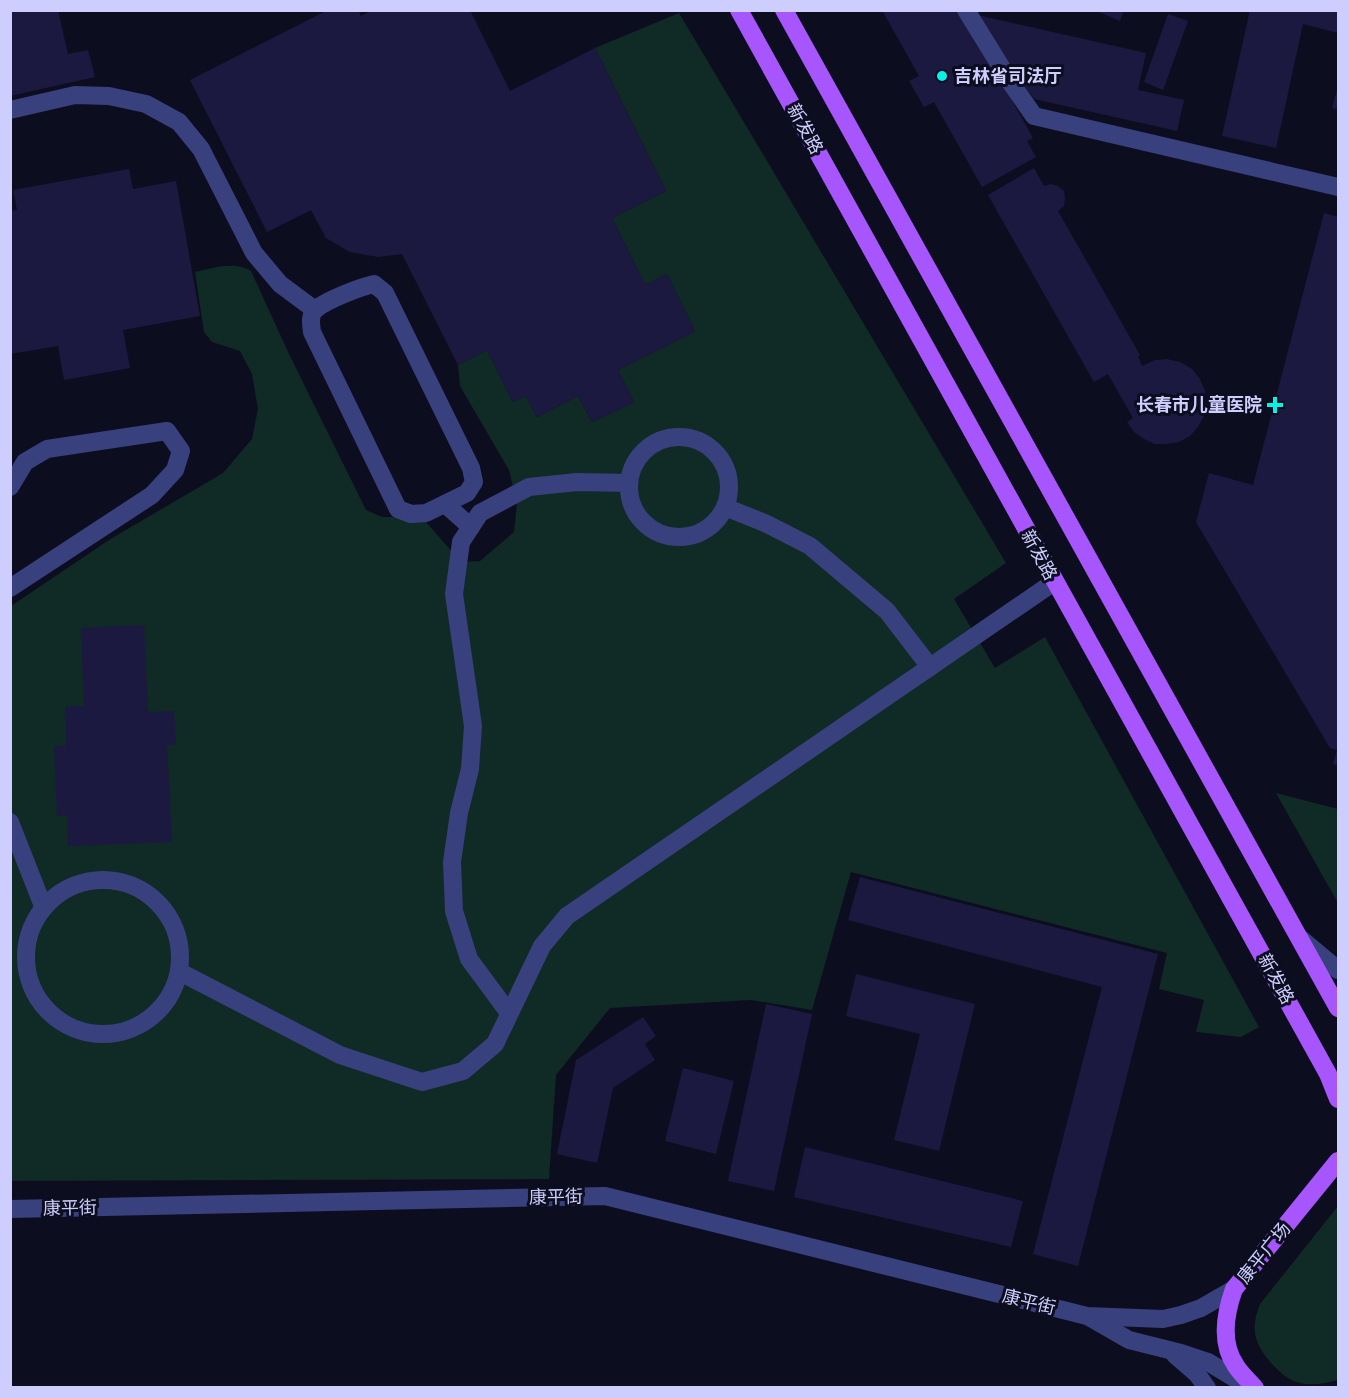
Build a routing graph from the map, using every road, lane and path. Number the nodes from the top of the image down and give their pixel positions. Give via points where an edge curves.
1 (739, 10) edge
2 (784, 10) edge
3 (966, 10) edge
4 (10, 110) edge
5 (1338, 187) edge
6 (315, 310) junction
7 (629, 483) junction
8 (10, 487) edge
9 (445, 504) junction
10 (725, 507) junction
11 (471, 527) junction
12 (1054, 582) junction
13 (10, 588) edge
14 (930, 667) junction
15 (10, 822) edge
16 (43, 906) junction
17 (1299, 938) junction
18 (1338, 970) edge
19 (180, 972) junction
20 (1338, 1008) edge
21 (509, 1013) junction
22 (1338, 1099) edge
23 (1338, 1148) edge
24 (1336, 1164) edge
25 (10, 1209) edge
26 (1234, 1289) junction
27 (1088, 1316) junction
28 (1228, 1347) junction
29 (1167, 1349) junction
30 (1233, 1382) edge
31 (1207, 1388) edge
32 (1253, 1388) edge

1 - 12 main road, 新发路
2 - 17 main road
3 - 5 street via 1034,116
4 - 6 street via 75,95 109,96 146,104 179,122 201,149 254,254 280,284
6 - 9 street via 310,320 312,332 398,509 411,514 426,513
6 - 9 street via 361,287 374,284 386,293 471,468 474,482 467,493
7 - 10 street via 633,508 642,522 672,537 704,531
7 - 10 street via 636,460 647,447 678,436 695,439 710,447 728,474
7 - 11 street via 577,482 529,487 480,513
8 - 13 street via 25,462 46,449 167,431 181,451 175,470 152,495
9 - 11 street
10 - 14 street via 810,546 887,610
11 - 21 street via 460,542 454,594 473,726 470,769 452,862 454,911 469,959
12 - 14 street
12 - 22 main road, 新发路 via 1328,1074
14 - 21 street via 567,916 542,946
15 - 16 street
16 - 19 street via 65,889 91,880 120,880 146,891 165,909 178,934
16 - 19 street via 30,928 25,955 29,981 48,1012 81,1032 114,1035 146,1023 165,1005
17 - 18 street
17 - 20 main road
19 - 21 street via 340,1054 422,1082 463,1071 495,1044
23 - 24 main road
24 - 26 main road, 康平广场
25 - 27 street, 康平街 via 605,1196
26 - 27 street via 1201,1308 1163,1319
26 - 28 main road, 康平广场 via 1227,1309
27 - 29 street via 1129,1340
28 - 30 street
28 - 32 main road, 康平广场 via 1235,1365
29 - 30 street via 1208,1362
29 - 31 street
30 - 32 street

